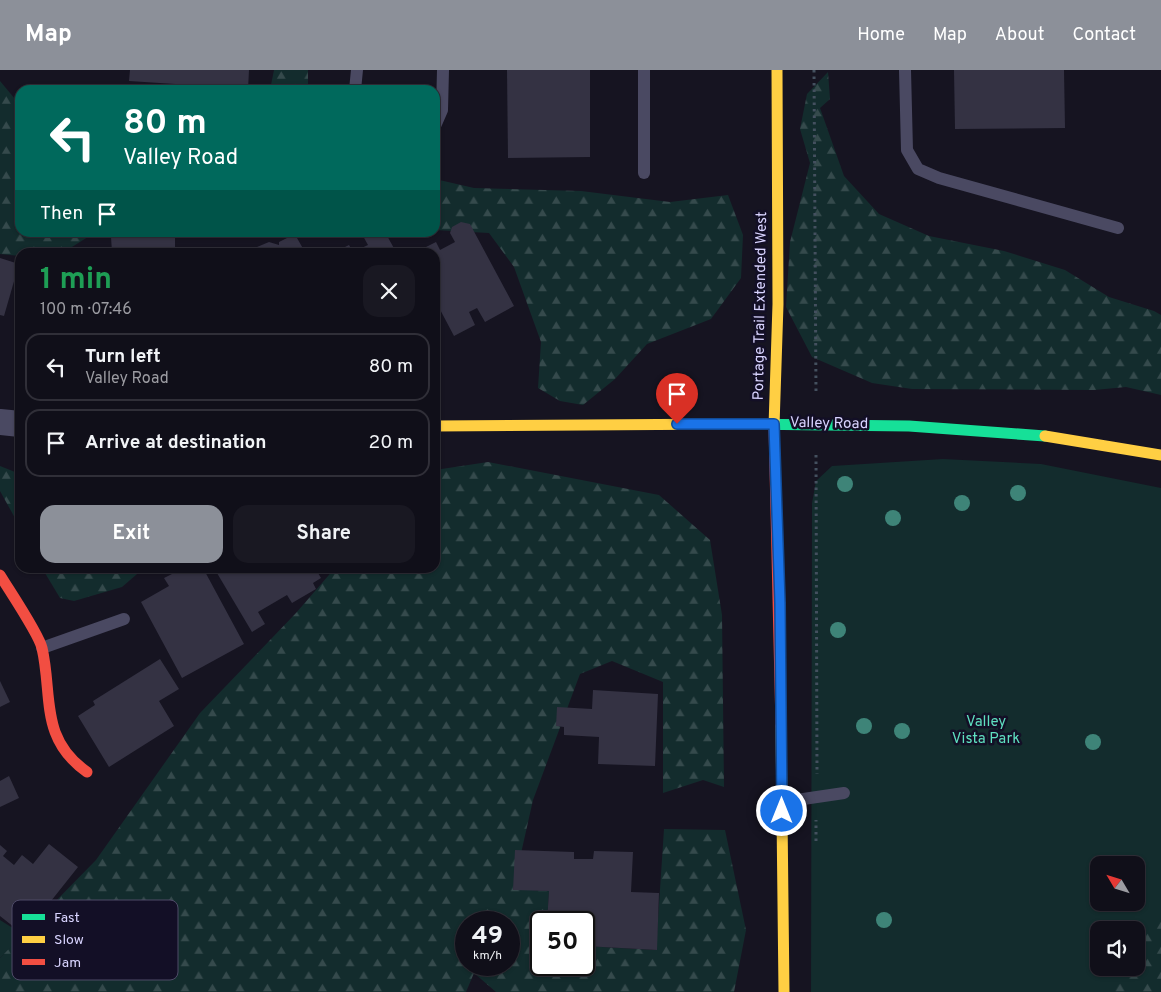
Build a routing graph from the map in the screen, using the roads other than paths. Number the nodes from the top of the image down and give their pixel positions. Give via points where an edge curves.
1 (357, 70) edge
2 (443, 70) edge
3 (644, 70) edge
4 (777, 70) edge
5 (905, 70) edge
6 (356, 85) edge
7 (440, 115) edge
8 (644, 173) dead end
9 (1118, 228) dead end
10 (0, 422) edge
11 (15, 424) edge
12 (774, 424) junction
13 (440, 426) edge
14 (1161, 455) edge
15 (0, 575) edge
16 (124, 619) dead end
17 (42, 648) junction
18 (87, 772) dead end
19 (844, 793) dead end
20 (783, 802) junction
21 (784, 992) edge

1 - 6 lane
2 - 7 lane
3 - 8 lane
4 - 12 street, Portage Trail Extended West via 778,304
5 - 9 lane via 907,150 918,170
10 - 11 street
12 - 13 street, Valley Road
12 - 14 street, Valley Road via 940,427 1040,434 1102,442
12 - 20 street, Portage Trail Extended West
15 - 17 street
16 - 17 lane
17 - 18 street via 49,715 70,760
19 - 20 lane
20 - 21 street, Portage Trail Extended West

